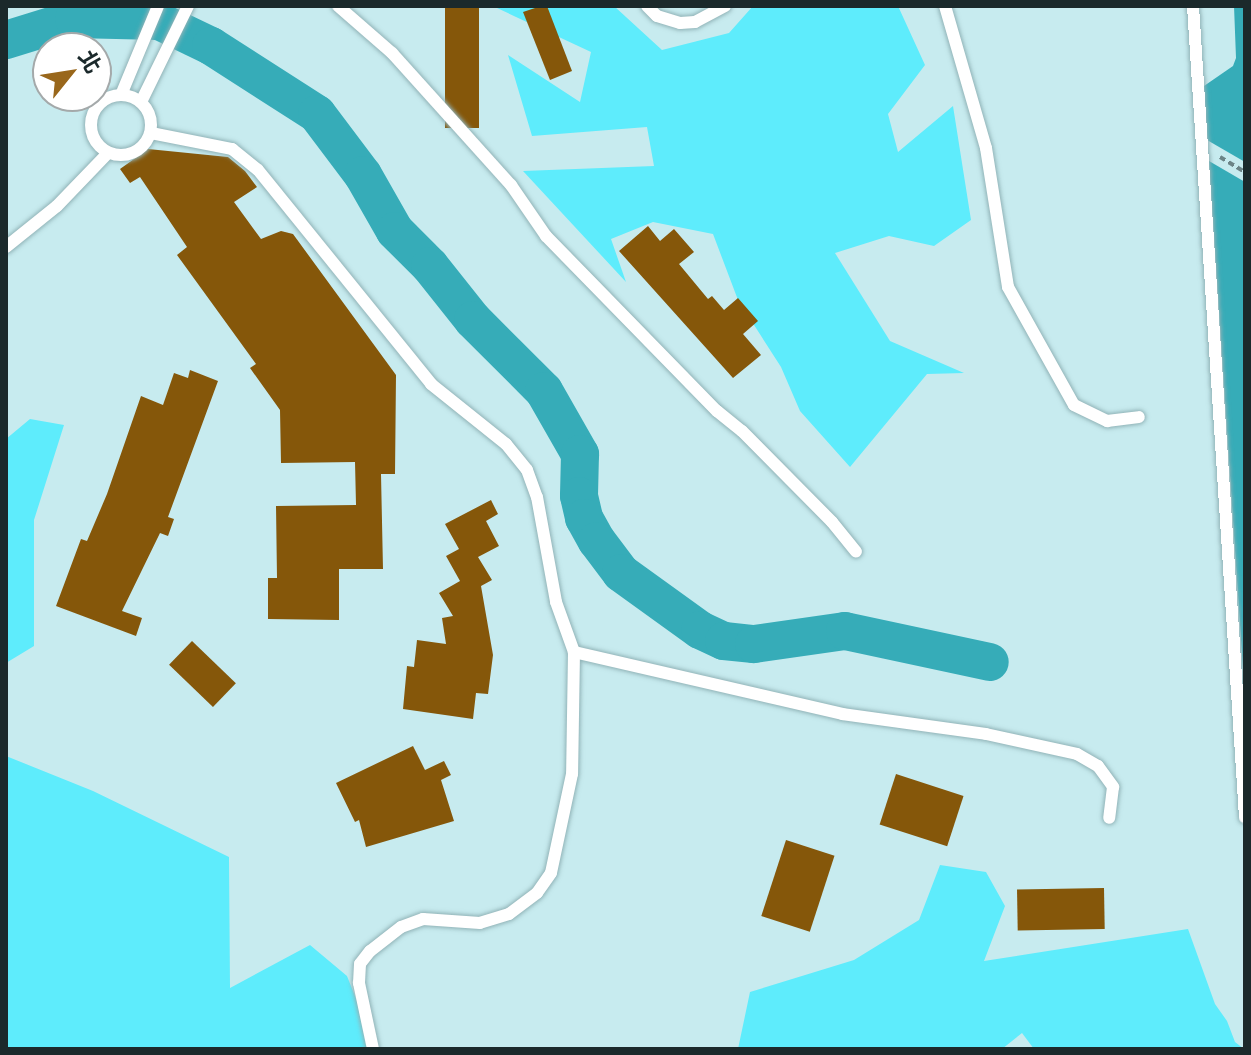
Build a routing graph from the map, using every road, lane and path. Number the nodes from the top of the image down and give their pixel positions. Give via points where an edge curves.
1 (158, 6) edge
2 (188, 6) edge
3 (338, 6) edge
4 (647, 6) edge
5 (725, 6) edge
6 (945, 6) edge
7 (1193, 6) edge
8 (121, 95) junction
9 (141, 102) junction
10 (151, 133) junction
11 (1203, 146) junction
12 (108, 153) junction
13 (1245, 172) edge
14 (6, 247) edge
15 (1139, 417) dead end
16 (856, 552) dead end
17 (574, 652) junction
18 (1245, 817) edge
19 (1109, 818) dead end
20 (373, 1049) edge

1 - 8 lane
2 - 9 lane
3 - 16 lane via 402,64 511,185 546,236
4 - 5 lane via 657,16 680,23 695,22
6 - 15 lane via 986,148 1008,287 1074,405 1107,421
7 - 11 lane
8 - 9 lane
8 - 12 lane via 102,101 92,118 94,138
9 - 10 lane via 150,116
10 - 12 lane via 134,153
10 - 17 lane via 232,149 258,170 431,384 506,444 527,470 537,497 556,602
11 - 13 path
11 - 18 lane
12 - 14 lane via 57,206
17 - 19 lane via 842,714 986,734 1077,754 1098,766 1113,787
17 - 20 lane via 572,774 551,873 537,893 509,914 480,923 423,919 401,927 370,951 360,964 359,983

